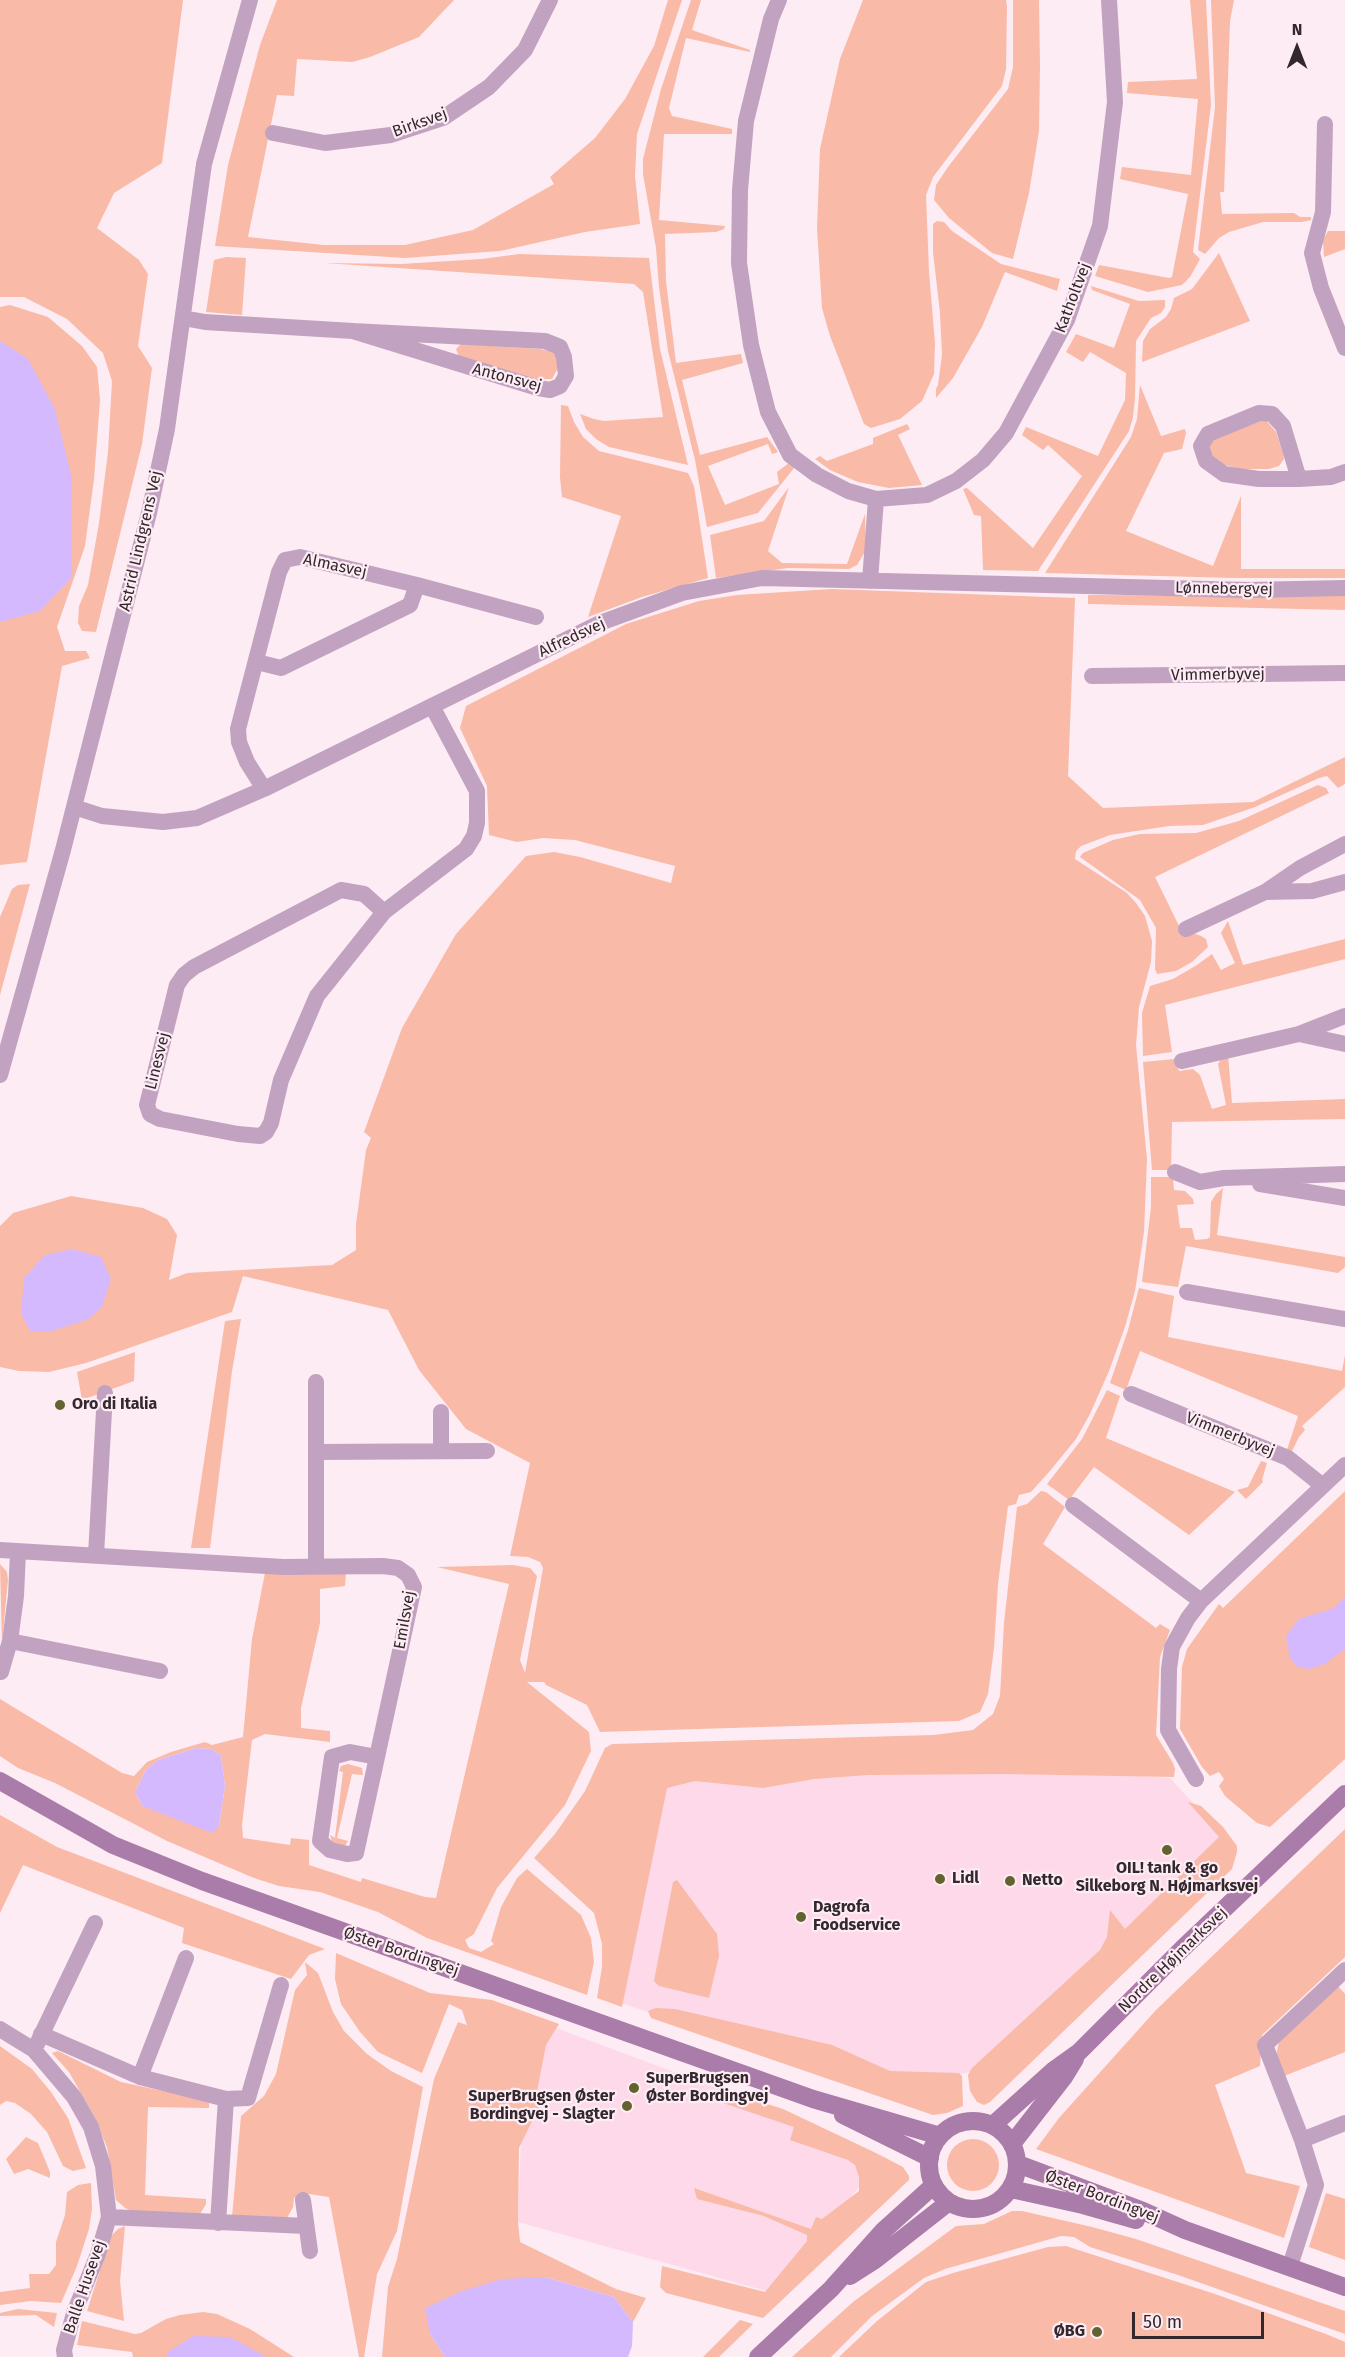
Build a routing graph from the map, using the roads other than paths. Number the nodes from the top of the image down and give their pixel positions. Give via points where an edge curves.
1 (250, 0) edge
2 (550, 0) edge
3 (779, 0) edge
4 (1110, 0) edge
5 (1325, 124) dead end
6 (273, 134) dead end
7 (183, 318) junction
8 (353, 331) junction
9 (1345, 348) edge
10 (1345, 472) edge
11 (1299, 479) junction
12 (876, 499) junction
13 (870, 581) junction
14 (417, 585) junction
15 (1104, 586) joint
16 (1345, 588) edge
17 (536, 617) dead end
18 (257, 662) junction
19 (1345, 673) edge
20 (1092, 676) dead end
21 (432, 706) junction
22 (264, 789) junction
23 (74, 807) junction
24 (1345, 844) edge
25 (1345, 882) edge
26 (1265, 892) junction
27 (384, 912) junction
28 (1186, 929) dead end
29 (1345, 1016) edge
30 (1299, 1034) junction
31 (1345, 1044) edge
32 (1182, 1060) dead end
33 (0, 1075) edge
34 (1174, 1172) dead end
35 (1345, 1174) edge
36 (1224, 1178) junction
37 (1345, 1198) edge
38 (1187, 1292) dead end
39 (1345, 1319) edge
40 (316, 1382) dead end
41 (105, 1393) dead end
42 (1131, 1394) dead end
43 (441, 1412) dead end
44 (441, 1451) junction
45 (487, 1451) dead end
46 (316, 1452) junction
47 (1345, 1464) edge
48 (1323, 1486) junction
49 (1073, 1505) dead end
50 (0, 1550) edge
51 (18, 1552) junction
52 (96, 1555) junction
53 (316, 1566) junction
54 (1201, 1602) junction
55 (10, 1641) junction
56 (160, 1671) dead end
57 (1, 1672) edge
58 (377, 1757) junction
59 (1196, 1779) dead end
60 (0, 1780) edge
61 (1345, 1794) edge
62 (95, 1923) dead end
63 (186, 1958) dead end
64 (1345, 1970) edge
65 (281, 1985) dead end
66 (0, 2029) edge
67 (41, 2034) junction
68 (34, 2050) junction
69 (1079, 2052) junction
70 (140, 2077) junction
71 (226, 2099) junction
72 (813, 2099) junction
73 (1345, 2123) edge
74 (993, 2125) junction
75 (940, 2136) junction
76 (1302, 2140) junction
77 (1012, 2144) junction
78 (930, 2158) junction
79 (1018, 2164) junction
80 (934, 2185) junction
81 (1011, 2189) junction
82 (303, 2200) dead end
83 (949, 2202) junction
84 (109, 2217) junction
85 (218, 2223) junction
86 (306, 2226) junction
87 (1185, 2230) junction
88 (310, 2251) dead end
89 (1290, 2266) junction
90 (1345, 2287) edge
91 (831, 2289) junction
92 (65, 2357) edge
93 (758, 2357) edge

1 - 7 street, Astrid Lindgrens Vej via 204,164
2 - 6 street, Birksvej via 525,50 489,87 443,118 391,135 326,143
3 - 12 street, Katholtvej via 746,121 740,190 740,263 751,345 768,412 790,455 848,491
4 - 12 street, Katholtvej via 1115,102 1100,226 1067,320 1006,433 983,460 956,481 927,495
5 - 9 street via 1323,212 1312,253
7 - 8 street, Antonsvej
7 - 23 street, Astrid Lindgrens Vej via 167,429 149,513
8 - 8 street, Antonsvej via 545,341 560,347 566,376 560,386 550,390 537,388
10 - 11 street
11 - 11 street via 1283,426 1272,414 1259,413 1208,434 1201,446 1206,461 1224,474
12 - 13 street
13 - 15 street, Alfredsvej
13 - 21 street, Alfredsvej via 762,578 682,594 600,623
14 - 17 street, Almasvej
14 - 18 street via 410,605 281,668
14 - 18 street, Almasvej via 300,557 285,560
15 - 16 street, Lønnebergvej
18 - 22 street, Almasvej via 238,729 247,762
19 - 20 street, Vimmerbyvej
21 - 22 street, Alfredsvej
21 - 27 street, Linesvej via 477,790 474,836 466,849
22 - 23 street, Alfredsvej via 197,818 163,822 102,816
23 - 33 street, Astrid Lindgrens Vej
24 - 26 street
25 - 26 street via 1312,891
26 - 28 street
27 - 27 street, Linesvej via 317,996 281,1080 266,1132 260,1136 238,1134 150,1114 147,1105 177,985 184,975 341,890 364,894
29 - 30 street
30 - 31 street
30 - 32 street
34 - 36 street via 1200,1182
35 - 36 street
36 - 37 street
38 - 39 street
40 - 46 street
41 - 52 street
42 - 48 street, Vimmerbyvej via 1288,1458
43 - 44 street
44 - 45 street
44 - 46 street
46 - 53 street
47 - 48 street
48 - 54 street
49 - 54 street
50 - 51 street, Emilsvej
51 - 52 street, Emilsvej
51 - 55 street
52 - 53 street, Emilsvej
53 - 58 street, Emilsvej via 398,1568 408,1575 414,1587
54 - 59 street via 1172,1647 1168,1700 1168,1730
55 - 56 street
55 - 57 street
58 - 58 street, Emilsvej via 356,1853 330,1850 320,1841 332,1757 350,1752
60 - 72 street, Øster Bordingvej via 113,1845 202,1881
61 - 69 street, Nordre Højmarksvej
62 - 67 street
63 - 70 street
64 - 76 street via 1265,2045
65 - 71 street via 248,2098
66 - 68 street, Balle Husevej
67 - 68 street
67 - 70 street
68 - 84 street, Balle Husevej via 74,2097 91,2127 104,2166
69 - 74 street, Nordre Højmarksvej
69 - 77 street, Nordre Højmarksvej
70 - 71 street
71 - 85 street
72 - 75 street, Øster Bordingvej
72 - 78 street, Øster Bordingvej
73 - 76 street
74 - 75 street via 966,2121
74 - 77 street
75 - 78 street
76 - 89 street via 1316,2185
77 - 79 street
78 - 80 street
79 - 81 street
79 - 87 street, Øster Bordingvej
80 - 83 street
80 - 91 street via 884,2231
81 - 83 street via 986,2207 965,2208
81 - 87 street, Øster Bordingvej
82 - 86 street
83 - 91 street
84 - 85 street
84 - 92 street, Balle Husevej via 74,2313
85 - 86 street
86 - 88 street
87 - 89 street, Øster Bordingvej
89 - 90 street, Øster Bordingvej
91 - 93 street

